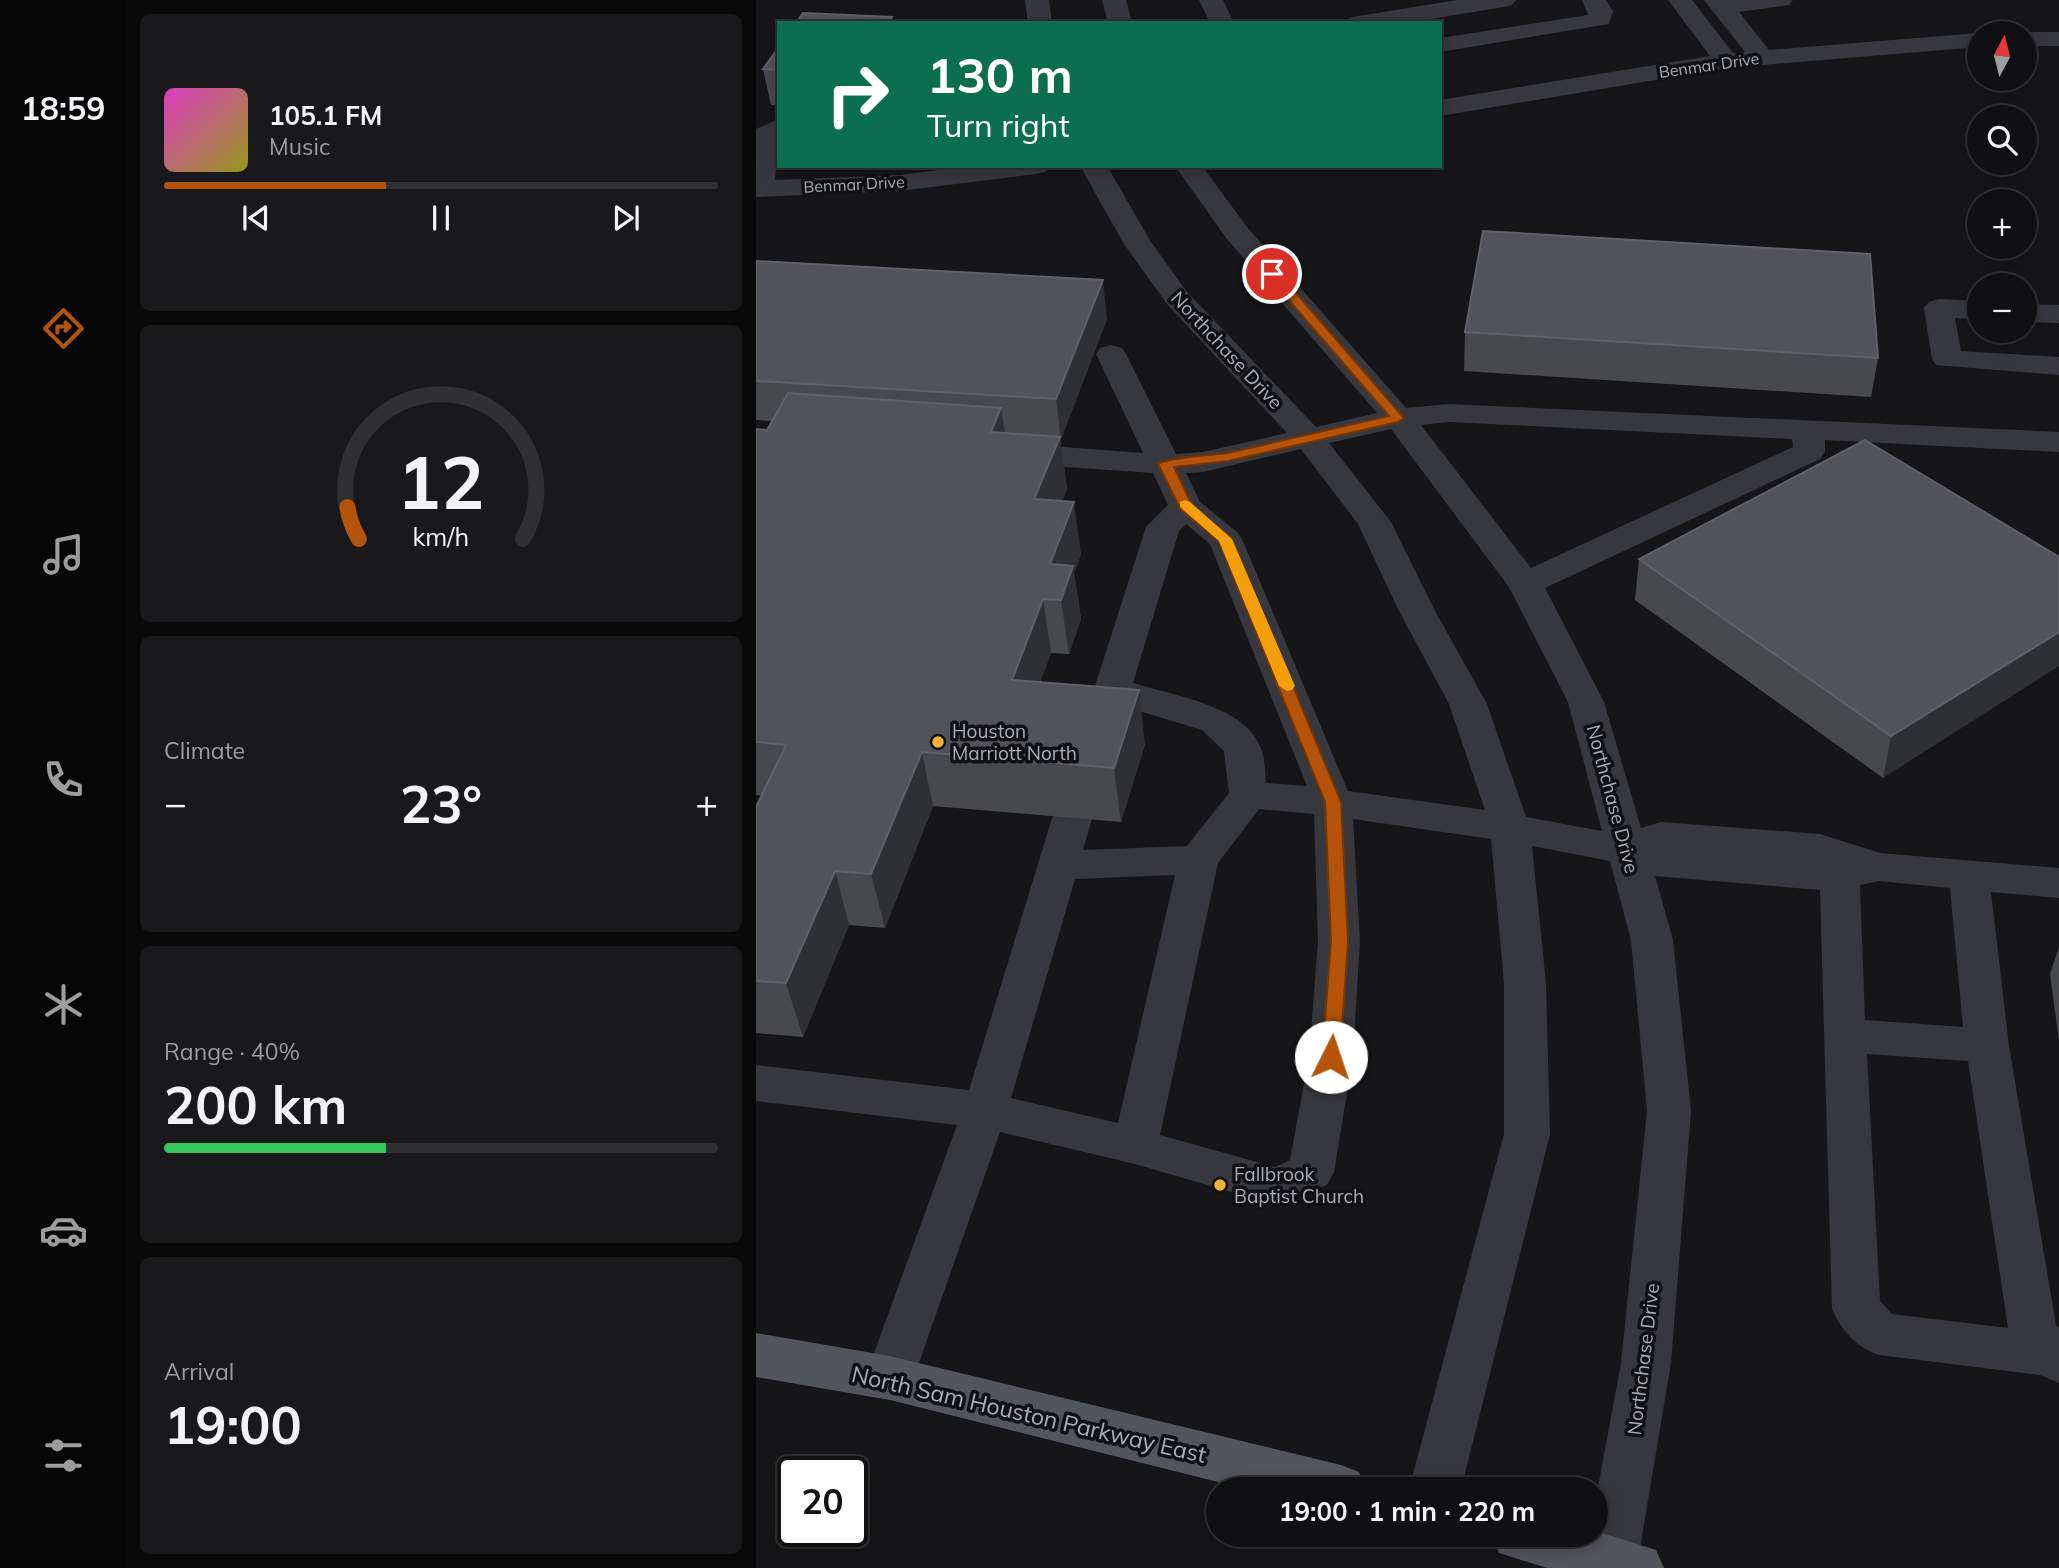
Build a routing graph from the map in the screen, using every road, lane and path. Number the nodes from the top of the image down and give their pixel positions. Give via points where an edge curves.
1 (1037, 0) edge
2 (1114, 0) edge
3 (1211, 0) edge
4 (1504, 0) edge
5 (1594, 0) edge
6 (1680, 0) edge
7 (1780, 0) edge
8 (1462, 3) edge
9 (1719, 3) edge
10 (1040, 21) edge
11 (1120, 21) edge
12 (1221, 21) edge
13 (1368, 21) edge
14 (2037, 39) edge
15 (2059, 39) edge
16 (1967, 41) edge
17 (1442, 45) edge
18 (1762, 57) junction
19 (1726, 61) junction
20 (1442, 108) edge
21 (777, 128) edge
22 (1006, 168) edge
23 (1094, 168) edge
24 (1189, 168) edge
25 (963, 171) edge
26 (759, 188) edge
27 (1967, 309) edge
28 (2037, 313) edge
29 (2059, 314) edge
30 (1111, 354) dead end
31 (2059, 366) edge
32 (1398, 418) junction
33 (1808, 430) junction
34 (1308, 437) junction
35 (2059, 442) edge
36 (975, 451) edge
37 (1165, 464) junction
38 (1186, 507) junction
39 (1525, 583) junction
40 (1113, 690) junction
41 (1096, 740) edge
42 (1249, 795) junction
43 (1333, 802) junction
44 (1072, 818) edge
45 (1510, 828) junction
46 (1625, 850) junction
47 (1199, 859) junction
48 (1059, 864) junction
49 (1859, 870) junction
50 (1969, 875) junction
51 (2059, 883) edge
52 (1844, 1035) junction
53 (1987, 1046) junction
54 (756, 1083) edge
55 (985, 1110) junction
56 (1135, 1146) junction
57 (756, 1355) edge
58 (2056, 1358) edge
59 (890, 1378) junction
60 (1292, 1477) edge
61 (1438, 1477) edge
62 (1562, 1547) edge
63 (1624, 1564) edge

1 - 10 street
2 - 11 street
3 - 12 street
4 - 8 street
5 - 17 street via 1600,19
6 - 19 street
7 - 9 street
8 - 13 street
9 - 18 street
14 - 15 street
16 - 18 street, Benmar Drive
18 - 19 street, Benmar Drive
19 - 20 street, Benmar Drive
21 - 26 street via 766,134
22 - 25 street, Benmar Drive
23 - 34 street, Northchase Drive via 1138,244 1177,298
24 - 32 street, Northchase Drive via 1237,233
25 - 26 street, Benmar Drive via 900,183
27 - 31 street via 1939,308 1947,359
28 - 29 street
30 - 37 street
32 - 33 street via 1449,413
32 - 34 street
32 - 39 street, Northchase Drive
33 - 35 street
33 - 39 street via 1809,452
34 - 37 street via 1203,462
34 - 45 street, Northchase Drive via 1374,522 1468,704
36 - 37 street
37 - 38 street
38 - 40 street via 1163,527
38 - 43 street via 1225,539
39 - 46 street, Northchase Drive via 1586,702
40 - 41 street
40 - 42 street via 1215,721 1242,747
42 - 43 street
42 - 47 street
43 - 45 street
43 - 56 street via 1339,941 1331,1057 1311,1172 1276,1186
44 - 48 street
45 - 46 street
45 - 61 street, Northchase Drive via 1525,983 1527,1134
46 - 49 street via 1661,864 1824,876
46 - 63 street, Northchase Drive via 1652,940 1669,1111
47 - 48 street
47 - 56 street
48 - 55 street
49 - 50 street
49 - 52 street
50 - 51 street
50 - 53 street
52 - 53 street
52 - 58 street via 1856,1308 1879,1334
53 - 58 street via 2033,1335
54 - 55 street
55 - 56 street
55 - 59 street
57 - 59 main road, North Sam Houston Parkway East
59 - 60 main road, North Sam Houston Parkway East
62 - 63 main road

